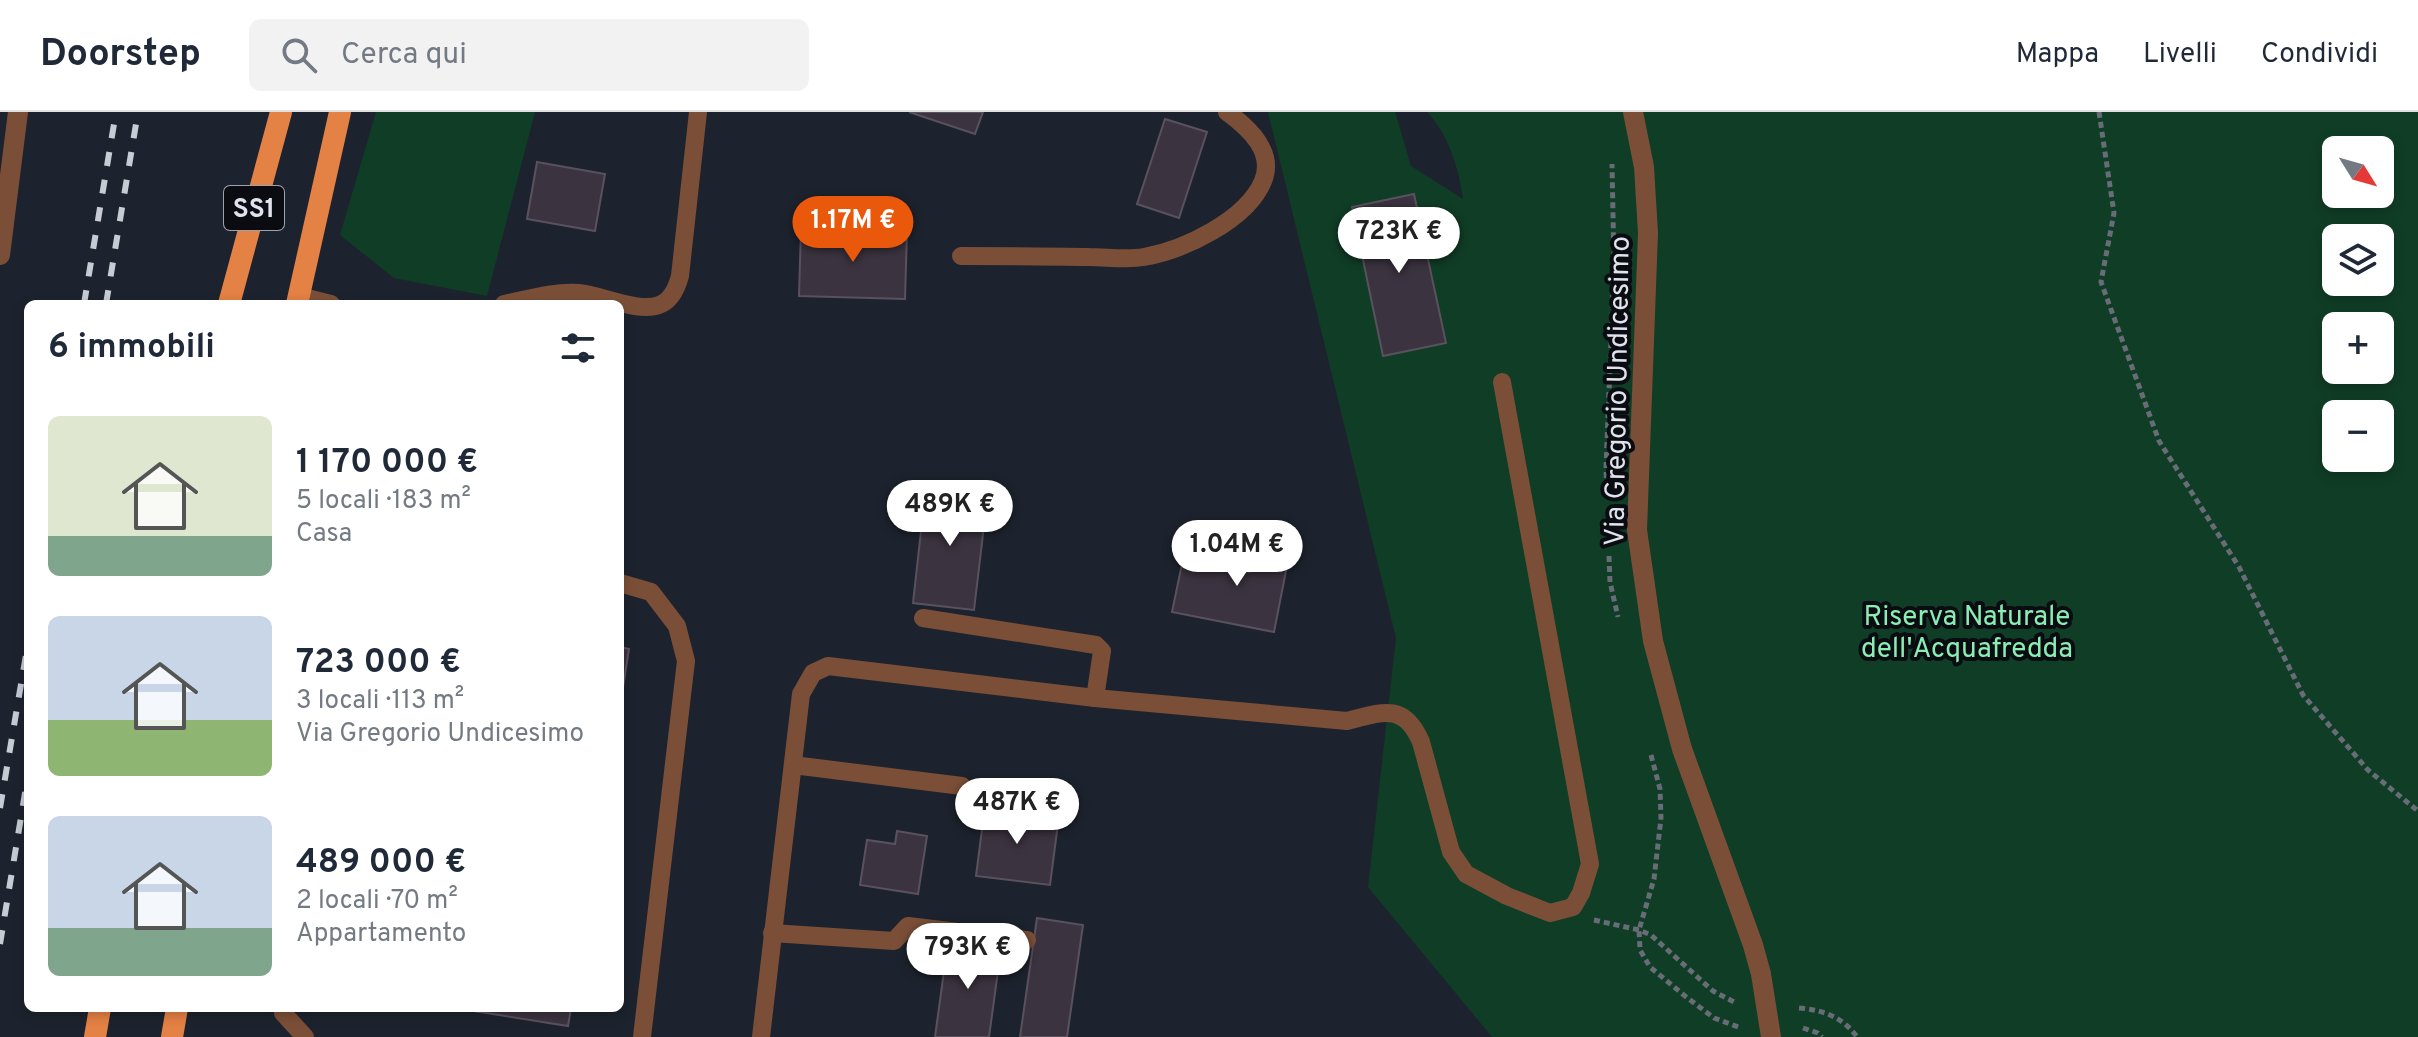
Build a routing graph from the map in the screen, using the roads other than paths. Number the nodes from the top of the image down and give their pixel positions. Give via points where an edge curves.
1 (18, 112) edge
2 (281, 112) edge
3 (340, 112) edge
4 (698, 112) edge
5 (1227, 112) edge
6 (1633, 112) edge
7 (0, 255) edge
8 (961, 256) dead end
9 (230, 300) edge
10 (298, 300) edge
11 (528, 300) edge
12 (616, 300) edge
13 (624, 302) edge
14 (1502, 382) dead end
15 (624, 584) edge
16 (923, 618) dead end
17 (1095, 698) junction
18 (793, 765) junction
19 (962, 786) dead end
20 (772, 933) junction
21 (1027, 940) dead end
22 (99, 1012) edge
23 (176, 1012) edge
24 (283, 1012) edge
25 (95, 1037) edge
26 (172, 1037) edge
27 (305, 1037) edge
28 (642, 1037) edge
29 (761, 1037) edge
30 (1771, 1037) edge

1 - 7 street
2 - 9 highway, SS1
3 - 10 highway, SS1
4 - 13 lane via 680,276 670,297 658,306
5 - 8 lane via 1262,145 1266,174 1257,196 1220,226 1173,249 1142,257
6 - 30 street, Via Gregorio Undicesimo via 1644,167 1648,233 1637,530 1651,625 1682,749 1753,945
11 - 12 lane via 570,293
14 - 17 lane via 1590,864 1573,907 1550,913 1466,874 1451,852 1417,731 1402,715 1383,712 1347,721
15 - 28 lane via 651,592 677,626 686,661
16 - 17 lane via 1096,645 1102,651
17 - 18 lane via 828,666 813,673 801,694
18 - 19 lane
18 - 20 lane
20 - 21 lane via 894,941 908,926
20 - 29 lane
22 - 25 highway
23 - 26 highway
24 - 27 lane

